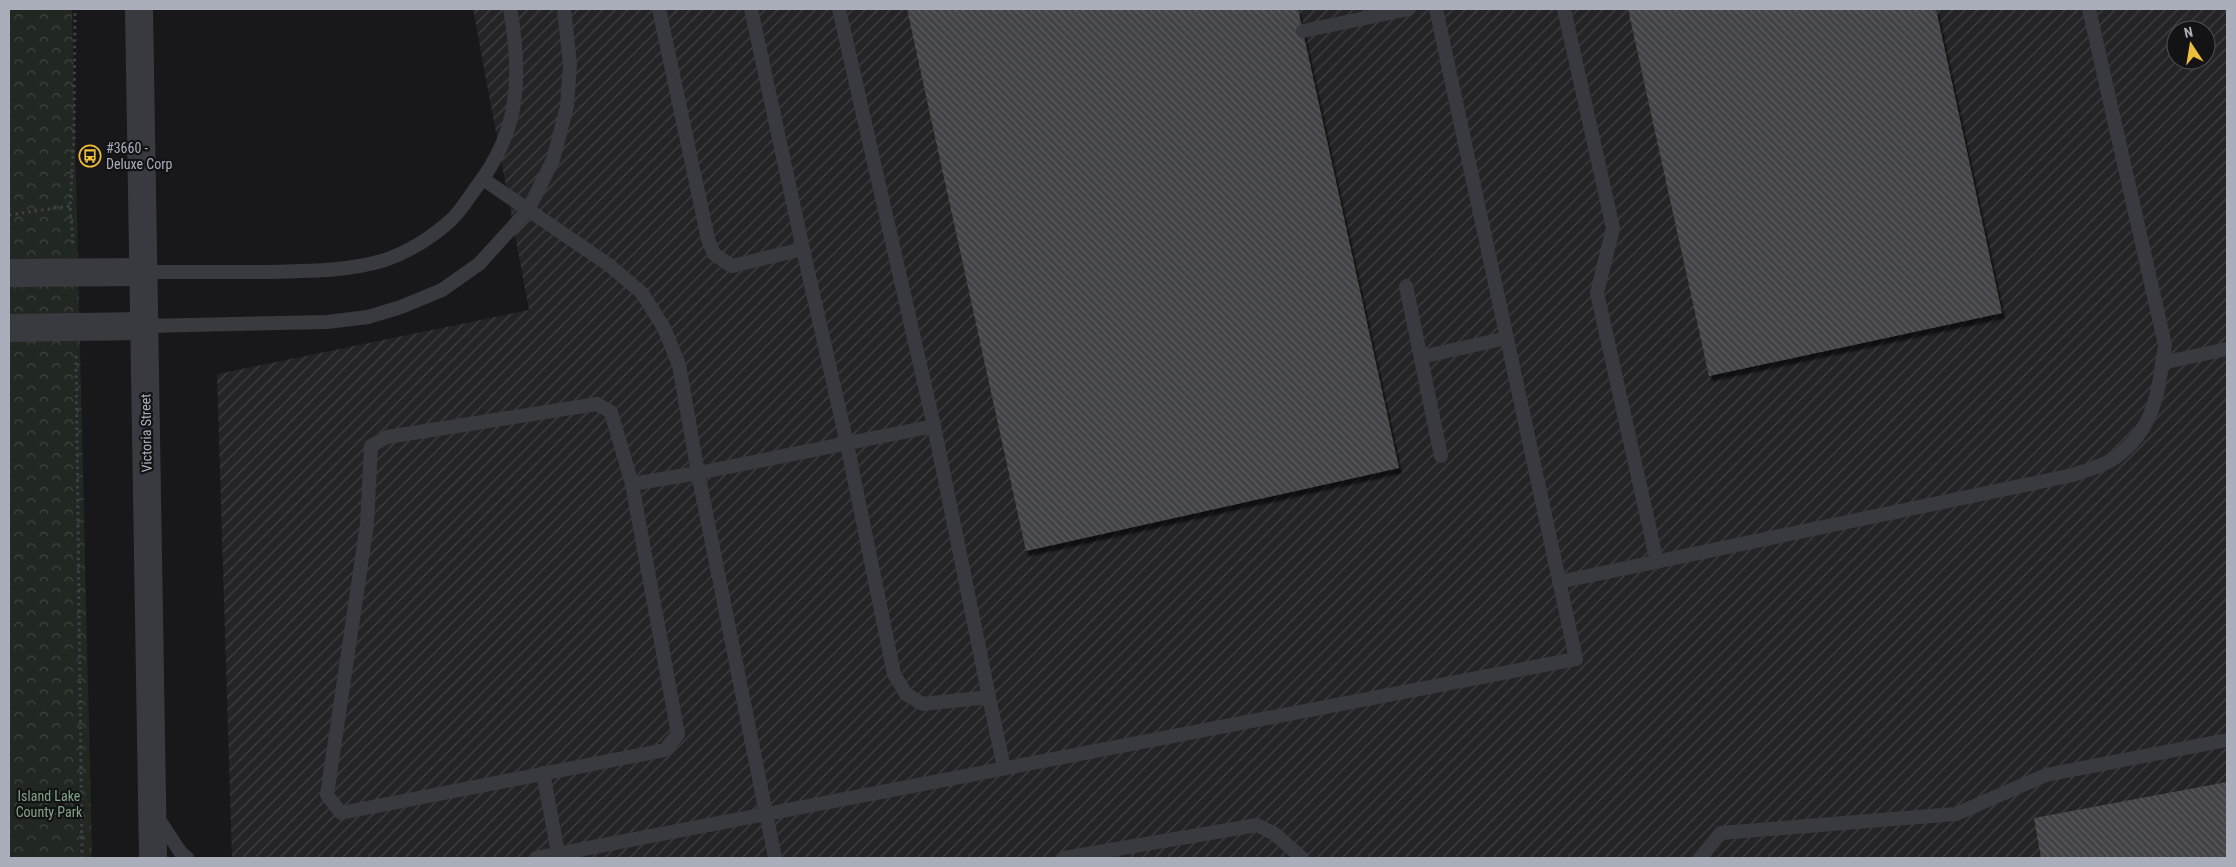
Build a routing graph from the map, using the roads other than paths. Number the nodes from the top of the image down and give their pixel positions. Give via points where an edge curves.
1 (139, 9) edge
2 (510, 9) edge
3 (564, 9) edge
4 (659, 9) edge
5 (751, 9) edge
6 (839, 9) edge
7 (1408, 9) edge
8 (1436, 9) edge
9 (1564, 9) edge
10 (2089, 9) edge
11 (1303, 31) dead end
12 (483, 179) junction
13 (528, 210) junction
14 (803, 249) junction
15 (143, 272) junction
16 (9, 273) edge
17 (1406, 286) dead end
18 (144, 326) junction
19 (9, 328) edge
20 (1507, 338) junction
21 (2227, 349) edge
22 (1421, 357) junction
23 (2162, 364) junction
24 (934, 426) junction
25 (847, 444) junction
26 (1441, 456) dead end
27 (698, 473) junction
28 (632, 484) junction
29 (1656, 562) junction
30 (1559, 582) junction
31 (989, 697) junction
32 (2227, 740) edge
33 (1004, 768) junction
34 (544, 773) junction
35 (153, 810) junction
36 (766, 814) junction
37 (559, 856) edge
38 (153, 858) edge
39 (188, 858) edge
40 (536, 858) edge
41 (774, 858) edge
42 (1064, 858) edge
43 (1302, 858) edge
44 (1700, 858) edge

1 - 15 street, Victoria Street
2 - 12 lane via 516,74 514,110 507,138
3 - 13 lane via 570,65 567,106 553,160
4 - 14 lane via 708,239 714,254 732,266
5 - 14 lane
6 - 24 lane
7 - 11 lane
8 - 20 lane
9 - 29 lane via 1613,228 1597,293
10 - 23 lane via 2165,345
12 - 13 lane
12 - 15 lane via 451,220 422,242 386,259 319,271
13 - 18 lane via 479,264 442,290 402,307 368,317 327,322
13 - 27 lane via 642,293 664,328 679,365
14 - 25 lane
15 - 16 street
15 - 18 street, Victoria Street
17 - 22 lane
18 - 19 street
18 - 35 street, Victoria Street
20 - 22 lane
20 - 30 lane
21 - 23 lane
22 - 26 lane
23 - 29 lane via 2158,394 2143,431 2115,458 2073,475
24 - 25 lane
24 - 31 lane
25 - 27 lane
25 - 31 lane via 894,674 906,694 923,704
27 - 28 lane
27 - 36 lane
28 - 34 lane via 678,734 665,750
28 - 34 lane via 611,412 597,404 387,437 372,446 367,524 327,795 341,813
29 - 30 lane
30 - 33 lane via 1576,659
31 - 33 lane
32 - 44 lane via 2046,775 1956,814 1721,833
33 - 36 lane
34 - 37 lane
35 - 38 street, Victoria Street
35 - 39 lane via 181,853
36 - 37 lane
36 - 41 lane
37 - 40 lane
42 - 43 lane via 1257,825 1275,834

